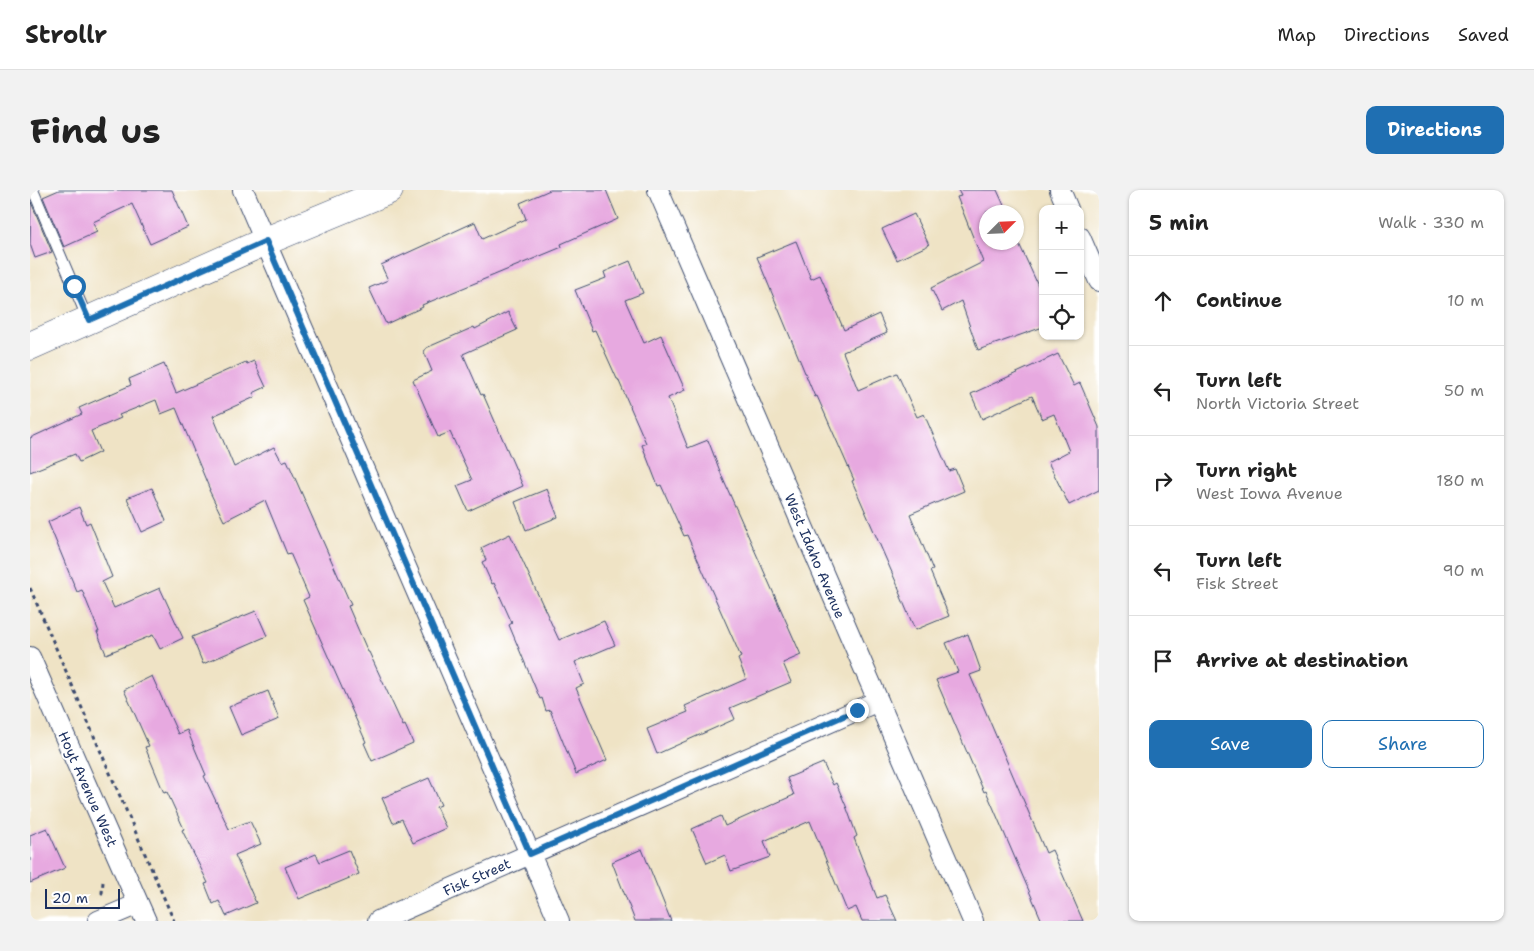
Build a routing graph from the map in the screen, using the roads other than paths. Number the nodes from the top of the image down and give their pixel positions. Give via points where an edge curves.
1 (33, 190) edge
2 (243, 190) edge
3 (389, 190) edge
4 (658, 190) edge
5 (1060, 190) edge
6 (1066, 205) edge
7 (266, 241) junction
8 (1084, 246) edge
9 (1099, 281) edge
10 (89, 320) junction
11 (30, 346) edge
12 (30, 656) edge
13 (878, 701) junction
14 (530, 854) junction
15 (142, 913) edge
16 (98, 921) edge
17 (378, 921) edge
18 (559, 921) edge
19 (973, 921) edge

1 - 10 lane
2 - 7 street
3 - 7 street
4 - 13 street, West Idaho Avenue
5 - 6 street
7 - 10 street
7 - 14 street
8 - 9 street
10 - 11 street
12 - 15 street, Hoyt Avenue West
13 - 14 street, Fisk Street
13 - 19 street, West Idaho Avenue
14 - 17 street, Fisk Street
14 - 18 street
15 - 16 street

